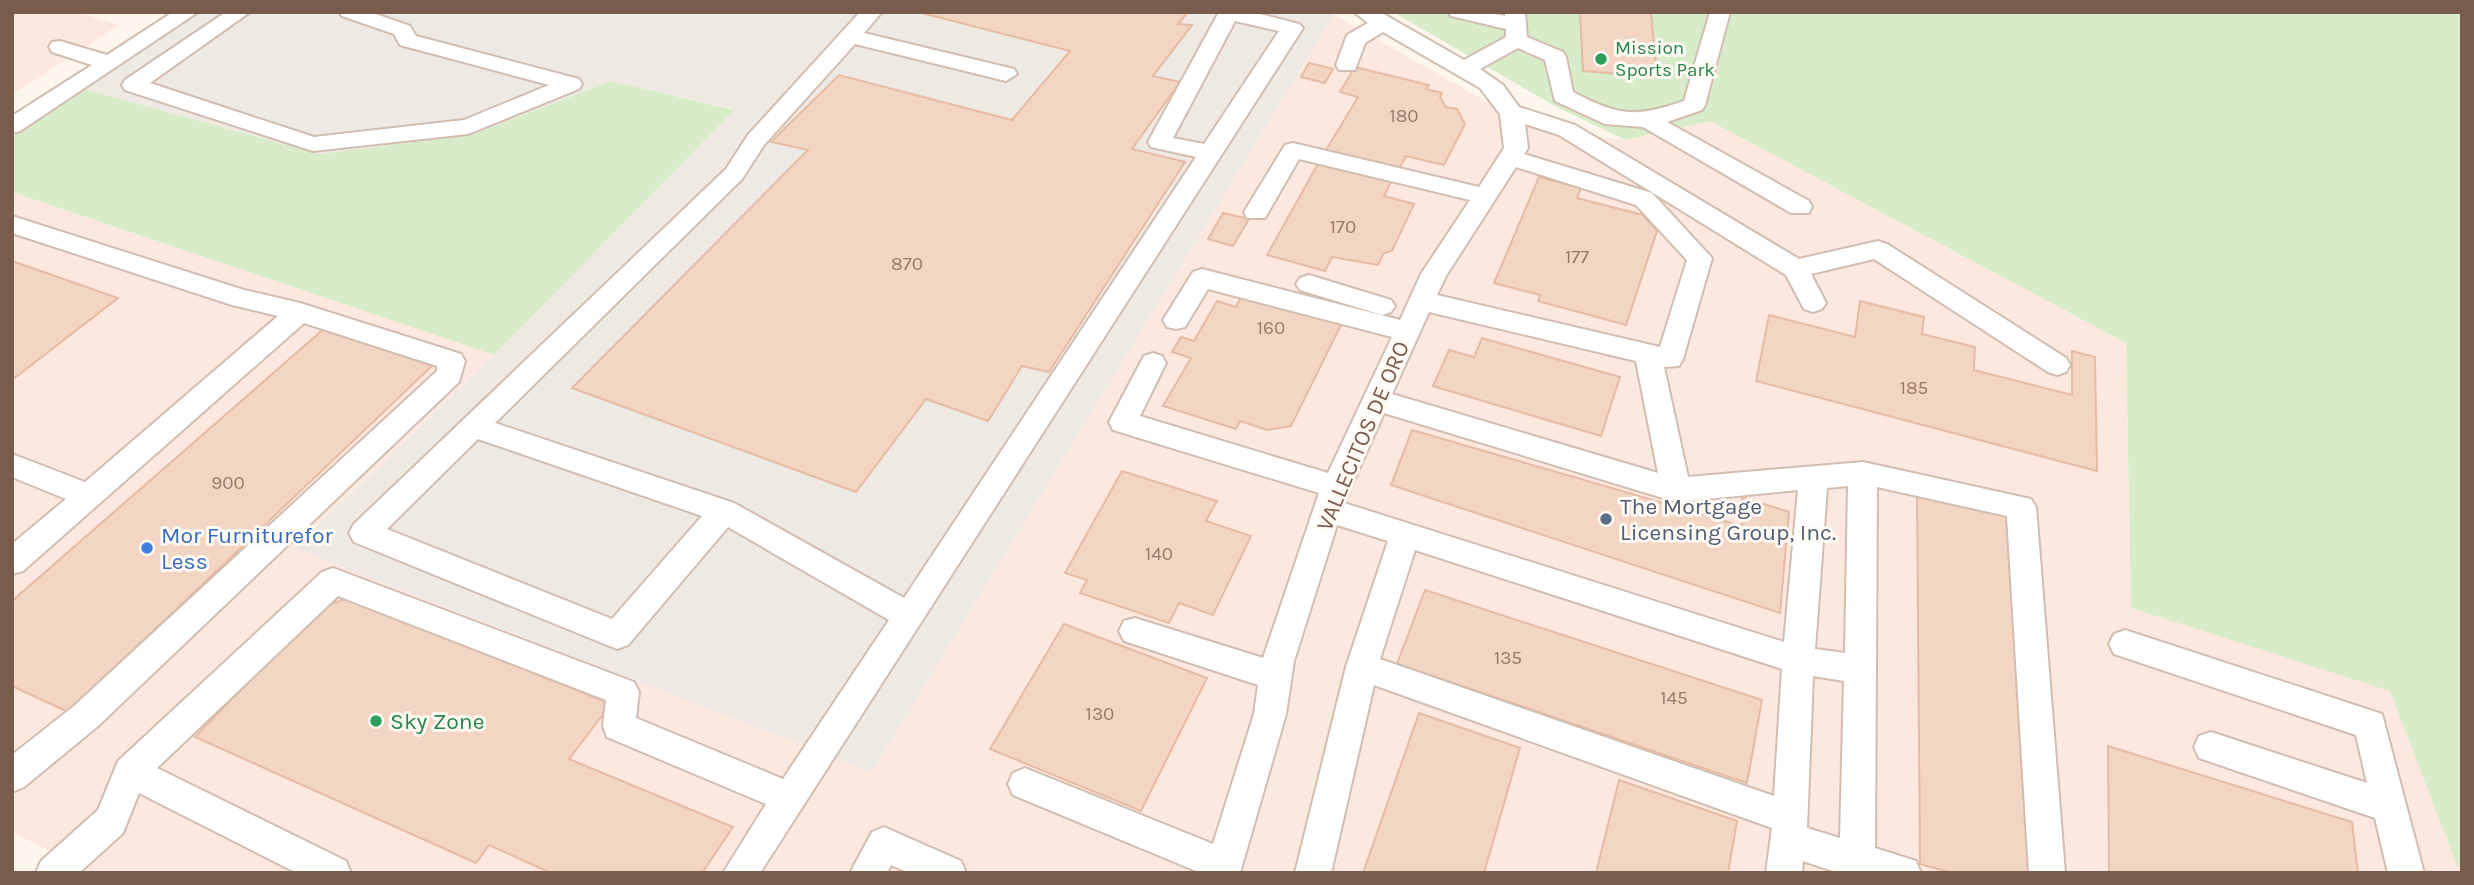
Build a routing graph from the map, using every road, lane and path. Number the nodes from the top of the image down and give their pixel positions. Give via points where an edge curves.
1 (240, 12) edge
2 (349, 12) edge
3 (872, 12) edge
4 (1364, 12) edge
5 (1458, 12) edge
6 (1720, 12) edge
7 (186, 13) edge
8 (1229, 13) edge
9 (1383, 23) junction
10 (1516, 26) edge
11 (850, 36) junction
12 (60, 47) dead end
13 (109, 63) junction
14 (1347, 65) dead end
15 (1467, 73) junction
16 (1006, 74) dead end
17 (1509, 111) junction
18 (1651, 122) junction
19 (12, 126) edge
20 (1210, 153) junction
21 (1510, 157) junction
22 (1484, 197) junction
23 (1800, 207) dead end
24 (1256, 212) dead end
25 (12, 224) edge
26 (1796, 269) junction
27 (1309, 284) dead end
28 (1814, 303) dead end
29 (300, 312) junction
30 (1415, 316) junction
31 (1176, 320) dead end
32 (1648, 354) junction
33 (1153, 363) dead end
34 (2057, 365) dead end
35 (1376, 400) junction
36 (474, 427) junction
37 (12, 466) edge
38 (1863, 472) junction
39 (1813, 477) junction
40 (1676, 490) junction
41 (89, 496) junction
42 (1332, 498) junction
43 (724, 511) junction
44 (1405, 534) junction
45 (12, 562) edge
46 (909, 615) junction
47 (1135, 631) dead end
48 (2125, 644) dead end
49 (1798, 660) junction
50 (1362, 667) junction
51 (1861, 670) junction
52 (1275, 676) junction
53 (2211, 747) dead end
54 (19, 761) edge
55 (130, 772) junction
56 (1025, 784) dead end
57 (788, 797) junction
58 (2389, 806) junction
59 (1788, 844) edge
60 (1858, 866) edge
61 (1223, 869) edge
62 (52, 873) edge
63 (334, 873) edge
64 (740, 873) edge
65 (867, 873) edge
66 (949, 873) edge
67 (1313, 873) edge
68 (1904, 873) edge
69 (2047, 873) edge
70 (2406, 873) edge

1 - 2 street via 133,85 313,144 468,127 571,84 408,40 403,30
3 - 11 street
4 - 9 street, VALLECITOS DE ORO
5 - 10 street
6 - 18 street via 1694,105
7 - 13 street
8 - 20 street via 1159,142
8 - 20 street via 1292,28
9 - 14 street via 1355,40
9 - 15 street, VALLECITOS DE ORO
10 - 15 street
10 - 18 street via 1555,57 1563,96 1604,119
11 - 16 street
11 - 36 street via 756,140 734,174
12 - 13 street
13 - 19 street
15 - 17 street, VALLECITOS DE ORO via 1498,92
17 - 21 street, VALLECITOS DE ORO via 1518,127
17 - 26 street via 1567,130
18 - 23 street
20 - 46 street
21 - 22 street, VALLECITOS DE ORO
21 - 32 street via 1644,199 1700,258 1670,359
22 - 24 street via 1293,150
22 - 30 street, VALLECITOS DE ORO via 1434,274
25 - 29 street via 241,299
26 - 28 street
26 - 34 street via 1878,250
27 - 30 street
29 - 41 street
29 - 54 street via 452,361 449,375 86,716
30 - 31 street via 1202,278
30 - 32 street
30 - 35 street, VALLECITOS DE ORO
32 - 40 street
33 - 42 street via 1123,422
35 - 40 street
35 - 42 street, VALLECITOS DE ORO
36 - 43 street
36 - 43 street via 364,533 617,635
37 - 41 street
38 - 39 street
38 - 51 street
38 - 69 street via 2021,506
39 - 40 street
39 - 49 street
41 - 45 street
42 - 44 street
42 - 52 street, VALLECITOS DE ORO
43 - 46 street
44 - 49 street
44 - 50 street
46 - 57 street
47 - 52 street
48 - 58 street via 2370,725
49 - 51 street
49 - 59 street
50 - 59 street
50 - 67 street
51 - 60 street
52 - 61 street, VALLECITOS DE ORO via 1270,714
53 - 58 street
55 - 57 street via 333,581 623,692 619,726
55 - 62 street via 111,821
55 - 63 street
56 - 61 street
57 - 64 street
58 - 70 street
59 - 60 street
60 - 68 street
65 - 66 street via 884,844

